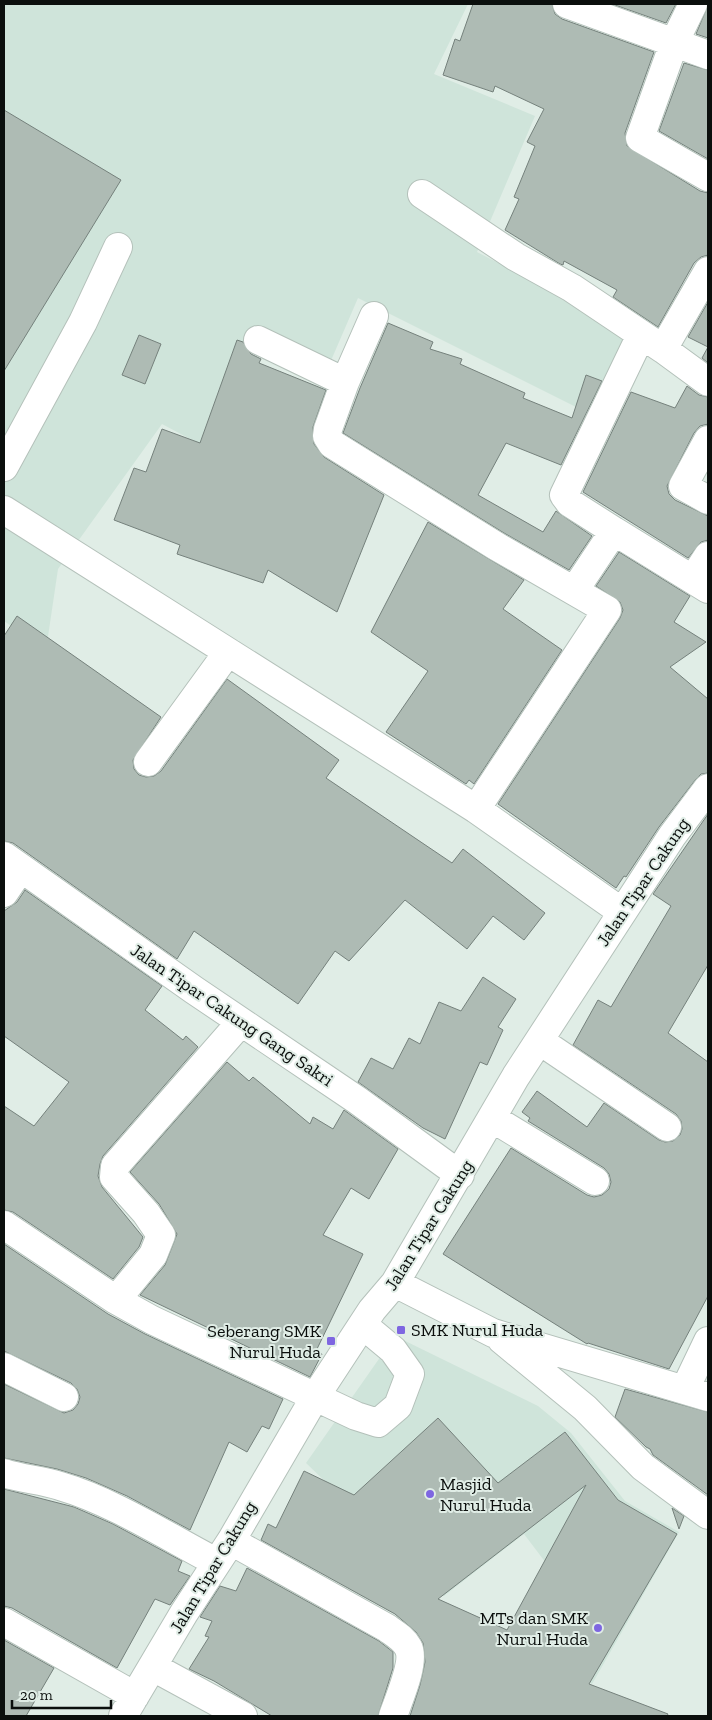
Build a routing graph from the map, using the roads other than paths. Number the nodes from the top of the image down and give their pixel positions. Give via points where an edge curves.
1 (567, 4) edge
2 (694, 4) edge
3 (674, 43) junction
4 (708, 55) edge
5 (708, 177) edge
6 (422, 194) dead end
7 (118, 248) dead end
8 (708, 271) edge
9 (374, 316) dead end
10 (258, 340) dead end
11 (652, 342) junction
12 (345, 382) junction
13 (708, 382) edge
14 (708, 440) edge
15 (4, 467) edge
16 (708, 500) edge
17 (4, 510) edge
18 (614, 531) junction
19 (708, 556) edge
20 (701, 584) edge
21 (574, 591) junction
22 (228, 652) junction
23 (148, 762) dead end
24 (708, 788) edge
25 (476, 809) junction
26 (699, 817) edge
27 (12, 862) edge
28 (4, 893) edge
29 (622, 912) junction
30 (241, 1022) junction
31 (540, 1041) junction
32 (492, 1118) junction
33 (667, 1127) dead end
34 (460, 1175) junction
35 (595, 1181) dead end
36 (4, 1225) edge
37 (395, 1283) junction
38 (116, 1300) junction
39 (363, 1325) junction
40 (493, 1333) junction
41 (708, 1341) edge
42 (4, 1367) edge
43 (697, 1393) edge
44 (64, 1397) dead end
45 (315, 1397) junction
46 (4, 1473) edge
47 (708, 1515) edge
48 (224, 1551) junction
49 (4, 1622) edge
50 (154, 1667) junction
51 (129, 1706) edge
52 (243, 1716) edge
53 (393, 1716) edge

1 - 3 street
2 - 3 street
3 - 4 street
3 - 5 street via 640,138
6 - 11 street
7 - 15 street via 83,322
8 - 11 street
9 - 12 street
10 - 12 street
11 - 13 street
11 - 18 street via 564,495 570,503
12 - 21 street via 328,430 332,444
14 - 16 street via 683,486
17 - 22 street
18 - 20 street
18 - 21 street
19 - 20 street
21 - 25 street via 607,610
22 - 23 street
22 - 25 street
24 - 26 street, Jalan Tipar Cakung
25 - 29 street
26 - 29 street, Jalan Tipar Cakung
27 - 28 street
27 - 30 street, Jalan Tipar Cakung Gang Sakri
29 - 31 street, Jalan Tipar Cakung
30 - 34 street, Jalan Tipar Cakung Gang Sakri
30 - 38 street via 115,1166 114,1177 146,1213 160,1235 153,1255
31 - 32 street, Jalan Tipar Cakung
31 - 33 street
32 - 34 street, Jalan Tipar Cakung
32 - 35 street
34 - 37 street, Jalan Tipar Cakung
36 - 38 street
37 - 39 street, Jalan Tipar Cakung
37 - 40 street
38 - 45 street
39 - 45 street, Jalan Tipar Cakung
39 - 45 street via 393,1350 410,1374 398,1406 378,1423
40 - 43 street
40 - 47 street via 585,1408 643,1467
41 - 43 street
42 - 44 street
45 - 48 street, Jalan Tipar Cakung
46 - 48 street via 59,1486
48 - 50 street, Jalan Tipar Cakung
48 - 53 street via 387,1628 402,1639 409,1648 410,1666
49 - 51 street
50 - 51 street, Jalan Tipar Cakung
50 - 52 street

